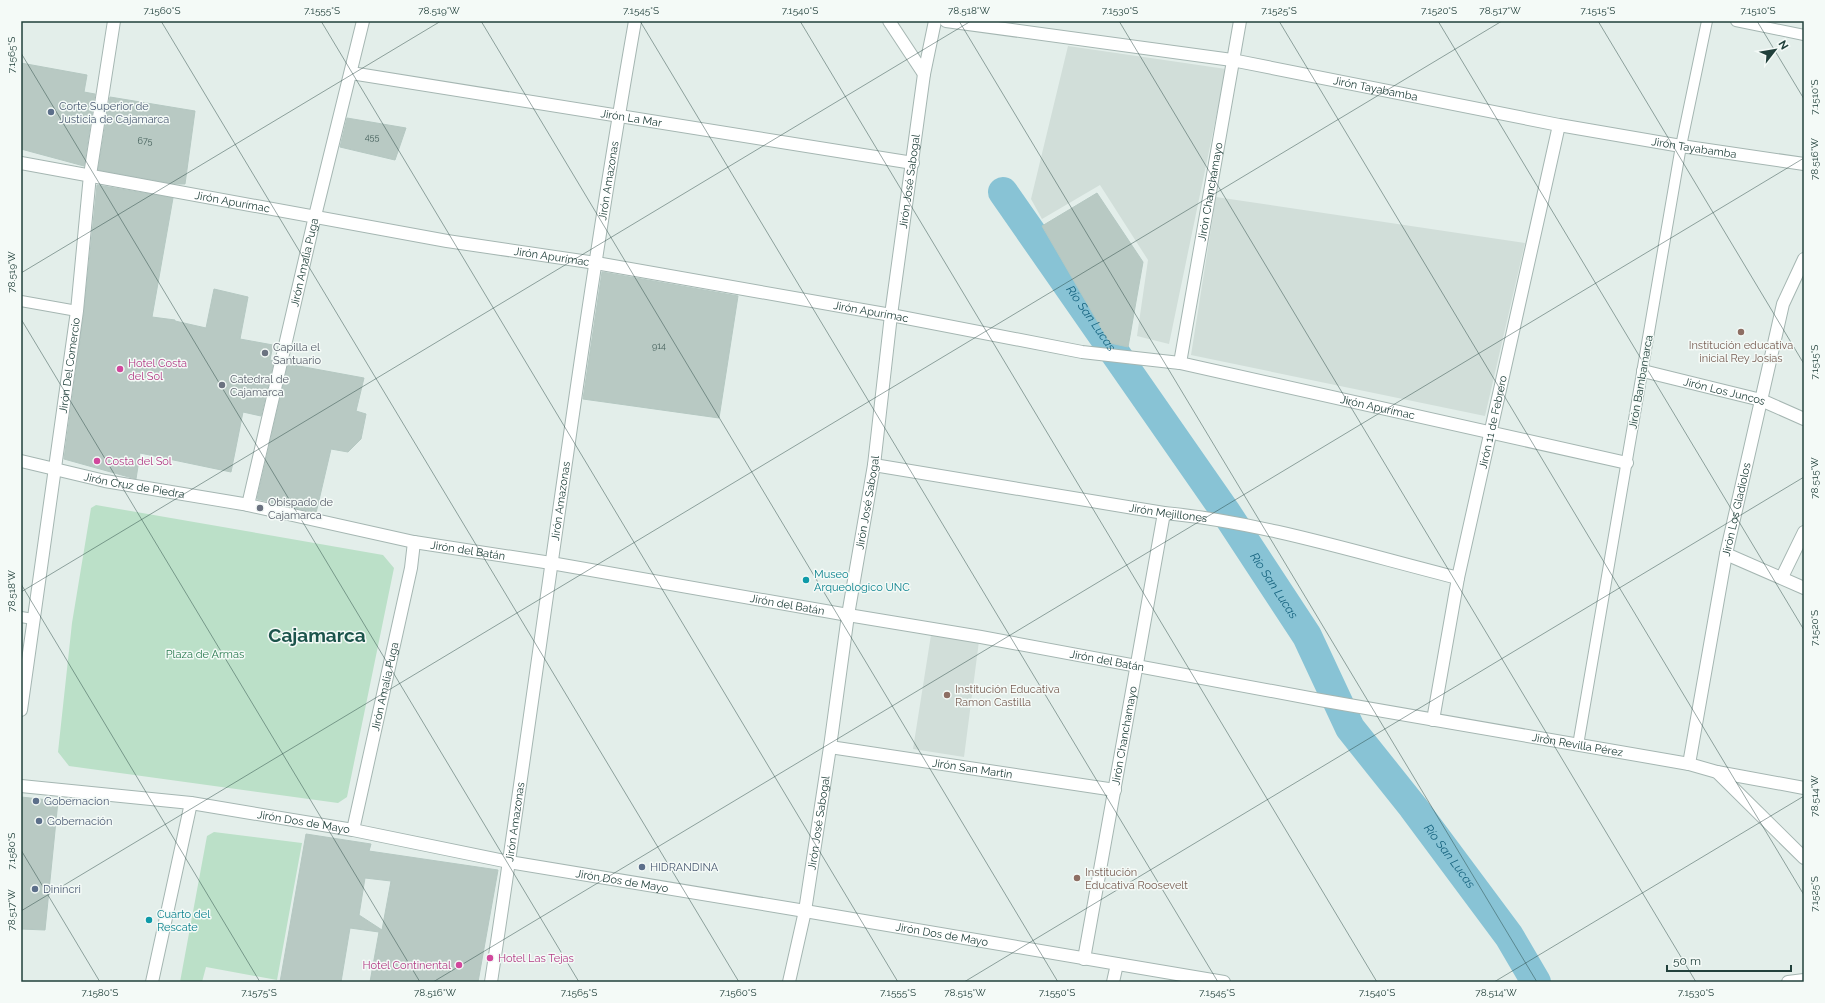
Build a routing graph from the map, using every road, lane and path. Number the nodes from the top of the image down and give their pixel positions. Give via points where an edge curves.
1 (114, 21) edge
2 (363, 21) edge
3 (635, 21) edge
4 (889, 21) edge
5 (935, 21) edge
6 (946, 21) edge
7 (1240, 21) edge
8 (1707, 21) edge
9 (1736, 21) edge
10 (1804, 35) edge
11 (1232, 60) junction
12 (351, 73) junction
13 (924, 74) junction
14 (618, 115) junction
15 (1559, 125) junction
16 (1681, 146) junction
17 (21, 163) edge
18 (913, 163) junction
19 (1804, 164) edge
20 (90, 175) junction
21 (315, 216) junction
22 (1804, 259) edge
23 (596, 263) junction
24 (21, 300) edge
25 (77, 311) junction
26 (891, 315) junction
27 (1180, 363) junction
28 (1642, 371) junction
29 (1762, 400) junction
30 (1804, 419) edge
31 (1489, 432) junction
32 (21, 461) edge
33 (1627, 463) junction
34 (874, 465) junction
35 (55, 468) junction
36 (248, 505) junction
37 (1164, 513) junction
38 (1804, 532) edge
39 (414, 542) junction
40 (1726, 554) junction
41 (551, 563) junction
42 (1782, 577) junction
43 (1458, 578) junction
44 (1804, 588) edge
45 (848, 615) junction
46 (21, 617) edge
47 (33, 619) junction
48 (1138, 667) junction
49 (1350, 704) joint
50 (21, 710) edge
51 (1432, 720) junction
52 (1578, 745) junction
53 (830, 747) junction
54 (1689, 764) junction
55 (1717, 772) junction
56 (21, 786) edge
57 (1804, 788) edge
58 (1115, 790) junction
59 (190, 803) junction
60 (353, 830) junction
61 (1804, 858) edge
62 (509, 862) junction
63 (805, 911) junction
64 (1084, 958) junction
65 (1117, 964) junction
66 (1804, 980) edge
67 (152, 982) edge
68 (491, 982) edge
69 (789, 982) edge
70 (1113, 982) edge
71 (1224, 982) edge
72 (1788, 982) edge

1 - 20 street, Jirón Del Comercio
2 - 12 street, Jirón Amalia Puga
3 - 14 street, Jirón Amazonas
4 - 13 street
5 - 13 street, Jirón José Sabogal
6 - 11 street, Jirón Tayabamba
7 - 11 street, Jirón Chanchamayo
8 - 16 street, Jirón Bambamarca
9 - 10 street
11 - 15 street, Jirón Tayabamba
11 - 27 street, Jirón Chanchamayo
12 - 14 street, Jirón La Mar
12 - 21 street, Jirón Amalia Puga
13 - 18 street, Jirón José Sabogal
14 - 18 street, Jirón La Mar
14 - 23 street, Jirón Amazonas
15 - 16 street, Jirón Tayabamba
15 - 31 street, Jirón 11 de Febrero
16 - 19 street, Jirón Tayabamba
16 - 28 street, Jirón Bambamarca
17 - 20 street, Jirón Apurímac
18 - 26 street, Jirón José Sabogal
20 - 21 street, Jirón Apurímac
20 - 25 street, Jirón Del Comercio
21 - 23 street, Jirón Apurímac via 447,241
21 - 36 street, Jirón Amalia Puga
22 - 29 street, Jirón Los Gladiolos via 1783,304
23 - 26 street, Jirón Apurímac
23 - 41 street, Jirón Amazonas
24 - 25 street
25 - 35 street, Jirón Del Comercio
26 - 27 street, Jirón Apurímac via 1082,352
26 - 34 street, Jirón José Sabogal
27 - 31 street, Jirón Apurímac
28 - 29 street, Jirón Los Juncos
28 - 33 street, Jirón Bambamarca
29 - 30 street, Jirón Los Juncos
29 - 40 street, Jirón Los Gladiolos
31 - 33 street, Jirón Apurímac
31 - 43 street, Jirón 11 de Febrero
32 - 35 street, Jirón Cruz de Piedra
33 - 52 street, Jirón Bambamarca
34 - 37 street, Jirón Mejillones
34 - 45 street, Jirón José Sabogal
35 - 36 street, Jirón Cruz de Piedra via 105,481
35 - 47 street, Jirón Del Comercio
36 - 39 street, Jirón del Batán
37 - 43 street, Jirón Mejillones via 1253,526
37 - 48 street, Jirón Chanchamayo
38 - 42 street
39 - 41 street, Jirón del Batán
39 - 60 street, Jirón Amalia Puga via 411,568
40 - 42 street
40 - 54 street, Jirón Los Gladiolos
41 - 45 street, Jirón del Batán
41 - 62 street, Jirón Amazonas
42 - 44 street
43 - 51 street, Jirón 11 de Febrero
45 - 48 street, Jirón del Batán
45 - 53 street, Jirón José Sabogal
46 - 47 street
47 - 50 street, Jirón Del Comercio
48 - 49 street, Jirón del Batán
48 - 58 street, Jirón Chanchamayo
49 - 51 street, Jirón Revilla Pérez
51 - 52 street, Jirón Revilla Pérez
52 - 54 street, Jirón Revilla Pérez
53 - 58 street, Jirón San Martin
53 - 63 street, Jirón José Sabogal
54 - 55 street, Jirón Revilla Pérez
55 - 57 street, Jirón Revilla Pérez
55 - 61 street
56 - 59 street, Jirón Dos de Mayo
58 - 64 street, Jirón Chanchamayo
59 - 60 street, Jirón Dos de Mayo
59 - 67 street
60 - 62 street, Jirón Dos de Mayo
62 - 63 street, Jirón Dos de Mayo
62 - 68 street, Jirón Amazonas
63 - 64 street, Jirón Dos de Mayo
63 - 69 street, Jirón José Sabogal
64 - 65 street, Jirón Dos de Mayo
65 - 70 street
65 - 71 street, Jirón Dos de Mayo
66 - 72 street

